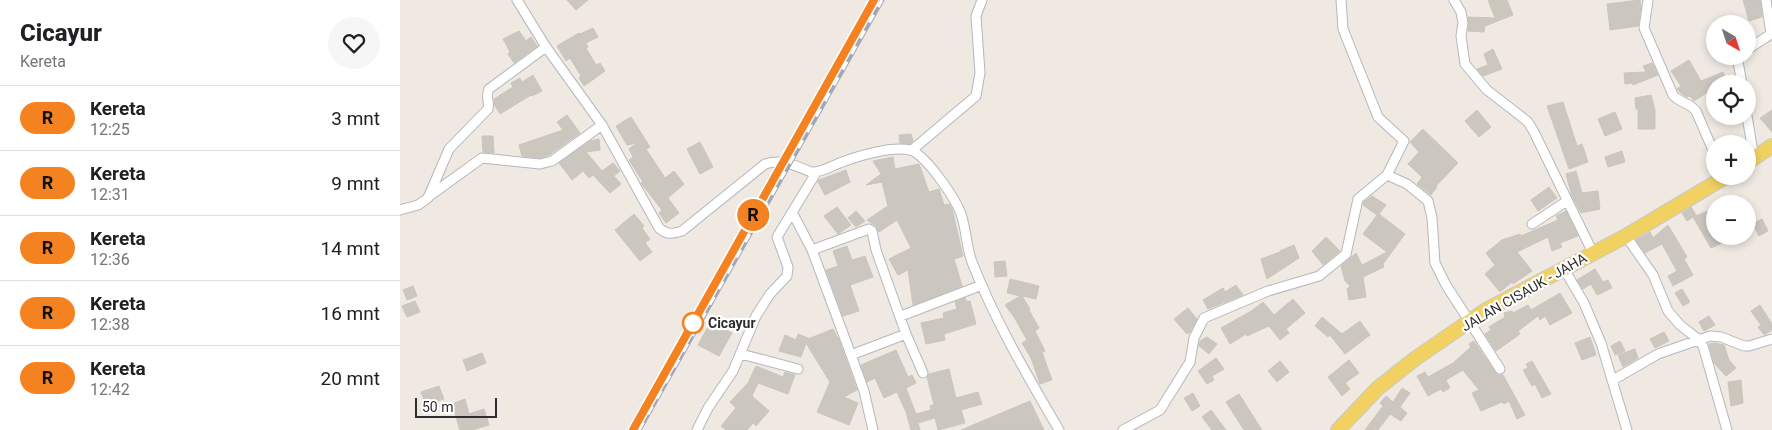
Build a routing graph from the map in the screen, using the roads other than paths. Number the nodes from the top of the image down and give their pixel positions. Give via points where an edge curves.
1 (517, 0) edge
2 (982, 0) edge
3 (1340, 0) edge
4 (1454, 0) edge
5 (1648, 0) edge
6 (1766, 0) edge
7 (1756, 44) edge
8 (546, 47) junction
9 (602, 125) junction
10 (1706, 135) edge
11 (1772, 146) edge
12 (912, 150) junction
13 (1756, 157) edge
14 (816, 172) junction
15 (1387, 175) junction
16 (1712, 185) edge
17 (428, 198) junction
18 (1567, 202) junction
19 (400, 210) edge
20 (792, 212) junction
21 (1532, 224) dead end
22 (1626, 236) junction
23 (812, 250) junction
24 (1593, 253) junction
25 (1564, 269) junction
26 (982, 285) junction
27 (901, 316) junction
28 (1470, 322) junction
29 (906, 334) junction
30 (1772, 338) edge
31 (1698, 339) junction
32 (741, 354) junction
33 (851, 355) junction
34 (798, 369) dead end
35 (1500, 369) dead end
36 (923, 373) dead end
37 (1613, 380) junction
38 (697, 430) edge
39 (872, 430) edge
40 (1059, 430) edge
41 (1123, 430) edge
42 (1338, 430) edge
43 (1628, 430) edge
44 (1727, 430) edge

1 - 8 street
2 - 12 street via 976,16 980,73 976,96
3 - 15 street via 1344,29 1378,117 1404,141
4 - 18 street via 1463,23 1461,36 1465,64 1486,90 1528,122
5 - 10 street via 1644,28 1651,45 1673,95 1696,111
6 - 7 street via 1772,34
8 - 9 street
8 - 17 street via 489,90 486,96 488,110 449,149
9 - 14 street via 659,228 665,233 682,231 765,164 784,161
9 - 17 street via 552,161 540,164 482,158
11 - 13 main road
12 - 14 street via 870,154
12 - 26 street via 943,181 958,206 971,260
14 - 20 street
15 - 28 street via 1407,184 1428,201 1435,263
15 - 41 street via 1358,199 1346,254 1319,276 1268,291 1204,318 1194,338 1190,362 1160,410
16 - 22 main road, JALAN CISAUK - JAHA
17 - 19 street
18 - 21 street
18 - 24 street
20 - 23 street
20 - 32 street via 777,237 788,268 787,276 756,316
22 - 24 main road, JALAN CISAUK - JAHA
22 - 31 street via 1653,275 1668,311 1680,326
23 - 27 street via 869,228
23 - 33 street
24 - 25 main road, JALAN CISAUK - JAHA
25 - 28 main road, JALAN CISAUK - JAHA via 1486,310
25 - 37 street via 1584,304
26 - 27 street
26 - 40 street via 1009,345
27 - 29 street
28 - 35 street
28 - 42 main road, JALAN CISAUK - JAHA via 1378,388
29 - 33 street
29 - 36 street
30 - 31 street via 1748,346 1710,336
31 - 37 street via 1658,354
31 - 44 street via 1705,352
32 - 34 street
32 - 38 street
33 - 39 street via 864,391
37 - 43 street

